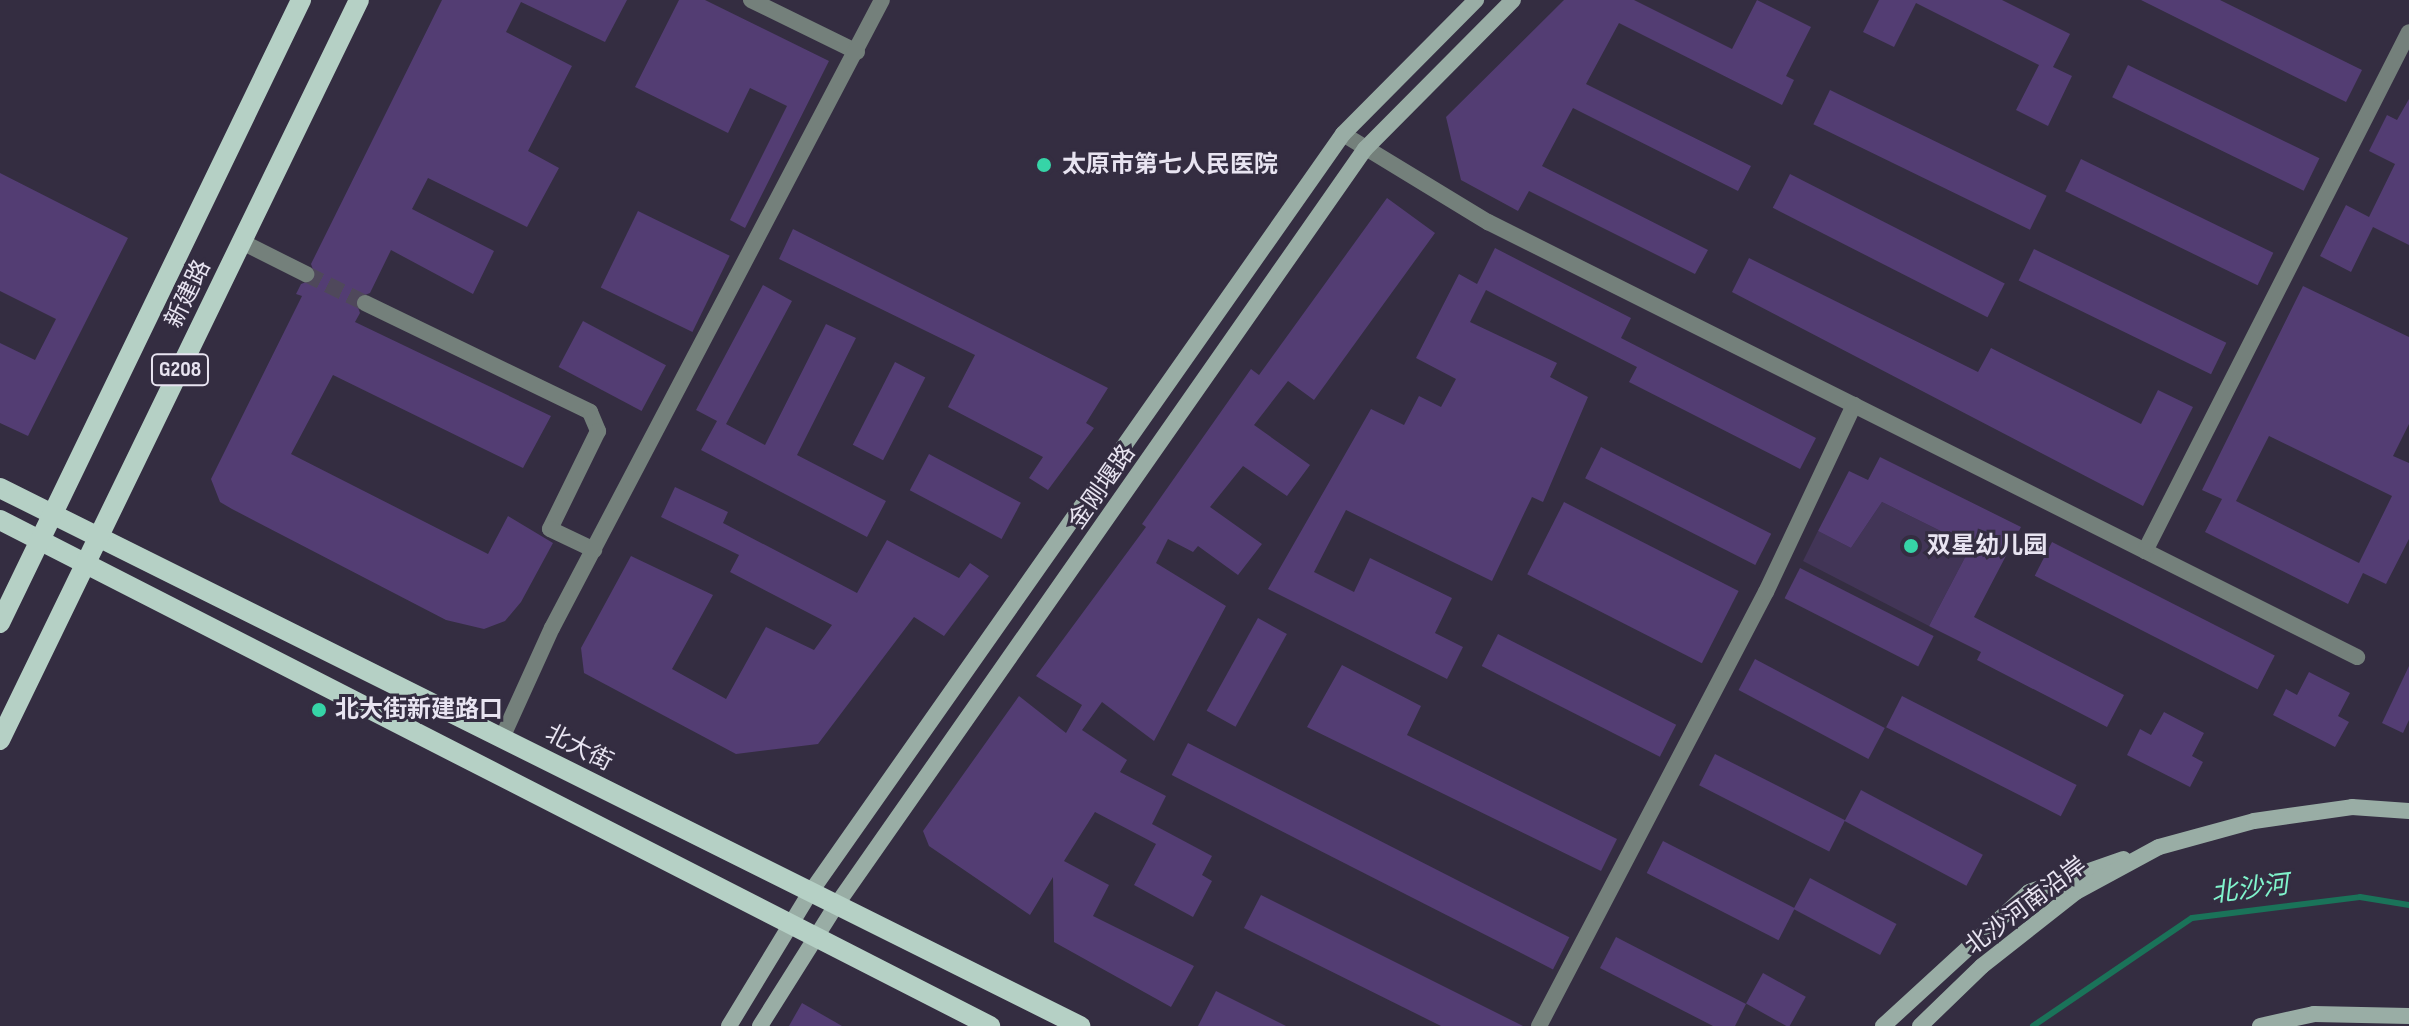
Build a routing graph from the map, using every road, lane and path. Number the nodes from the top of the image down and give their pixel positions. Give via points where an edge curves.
1 (301, 0) edge
2 (359, 0) edge
3 (751, 0) edge
4 (882, 0) edge
5 (1476, 0) edge
6 (1513, 0) edge
7 (2409, 32) edge
8 (857, 52) junction
9 (1343, 134) junction
10 (1365, 149) junction
11 (242, 242) junction
12 (306, 274) tunnel mouth
13 (365, 303) tunnel mouth
14 (1854, 405) junction
15 (0, 488) edge
16 (57, 513) junction
17 (0, 520) edge
18 (100, 535) junction
19 (41, 539) junction
20 (594, 550) junction
21 (2145, 551) junction
22 (86, 564) junction
23 (0, 623) edge
24 (2357, 657) dead end
25 (502, 738) junction
26 (0, 740) edge
27 (2409, 811) edge
28 (2159, 847) junction
29 (810, 893) junction
30 (835, 907) junction
31 (788, 927) junction
32 (814, 939) junction
33 (2409, 1016) edge
34 (729, 1026) edge
35 (760, 1026) edge
36 (990, 1026) edge
37 (1080, 1026) edge
38 (1539, 1026) edge
39 (1883, 1026) edge
40 (1920, 1026) edge
41 (2260, 1026) edge

1 - 16 main road, 新建路 / G208
2 - 11 main road, 新建路 / G208
3 - 8 street
4 - 8 street
5 - 9 main road
6 - 10 main road, 金刚堰路
7 - 21 street
8 - 20 street
9 - 10 street
9 - 29 main road
10 - 14 street via 1488,222
10 - 30 main road, 金刚堰路
11 - 12 street
11 - 18 main road, 新建路 / G208
13 - 20 street via 590,412 598,431 550,529
14 - 21 street
14 - 38 street via 1745,633
15 - 16 main road, 北大街
16 - 18 main road, 北大街
16 - 19 main road, 新建路 / G208
17 - 19 main road
18 - 22 main road, 新建路 / G208
18 - 25 main road, 北大街
19 - 22 main road
19 - 23 main road, 新建路 / G208
20 - 25 street
21 - 24 street
22 - 26 main road, 新建路 / G208
22 - 31 main road
25 - 29 main road, 北大街
27 - 28 main road, 北沙河南沿岸 via 2352,807 2254,821
28 - 39 main road via 2029,892
28 - 40 main road, 北沙河南沿岸 via 2076,892 1982,966
29 - 30 main road, 北大街
29 - 31 main road
30 - 32 main road, 金刚堰路
30 - 37 main road, 北大街
31 - 32 main road
31 - 34 main road
32 - 35 main road, 金刚堰路
32 - 36 main road
33 - 41 main road via 2314,1014

